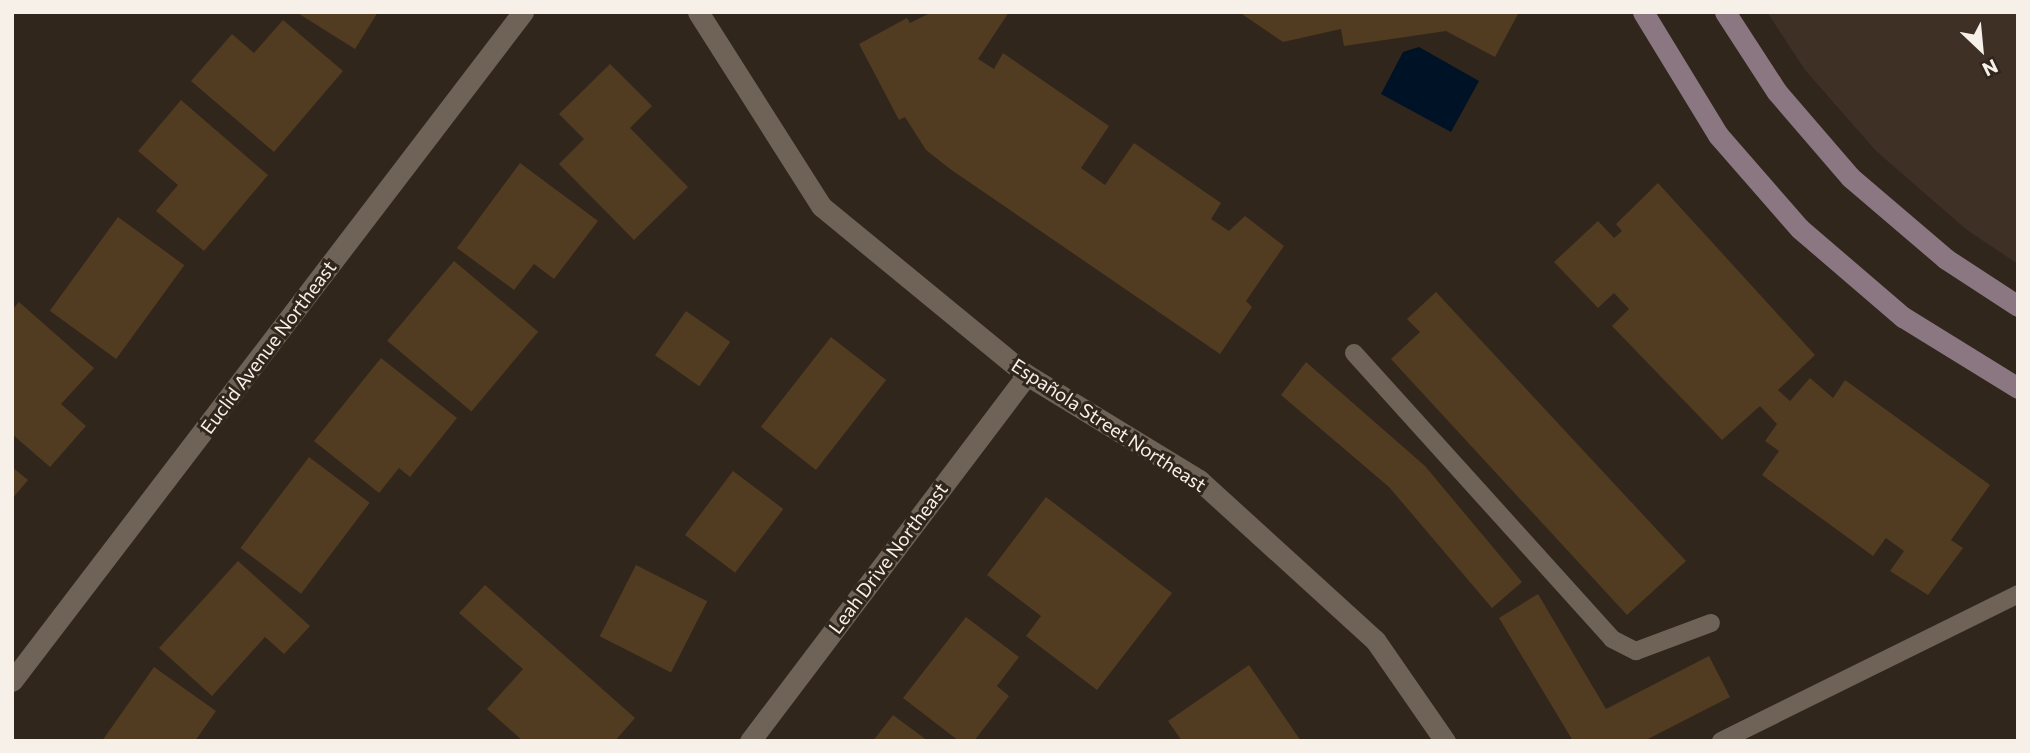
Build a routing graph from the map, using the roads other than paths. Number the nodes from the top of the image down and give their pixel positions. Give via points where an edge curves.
1 (523, 12) edge
2 (698, 12) edge
3 (1643, 12) edge
4 (1725, 12) edge
5 (2018, 306) edge
6 (1354, 353) dead end
7 (1027, 376) junction
8 (2018, 388) edge
9 (2018, 594) edge
10 (1711, 623) dead end
11 (12, 681) edge
12 (750, 741) edge
13 (1444, 741) edge
14 (1721, 741) edge

1 - 11 street, Euclid Avenue Northeast
2 - 7 street, Española Street Northeast via 821,206
3 - 8 street via 1718,135 1799,228 1903,317
4 - 5 street via 1777,92 1850,177 1946,259
6 - 10 lane via 1612,639 1636,651
7 - 12 street, Leah Drive Northeast
7 - 13 street, Española Street Northeast via 1199,480 1376,640
9 - 14 lane

